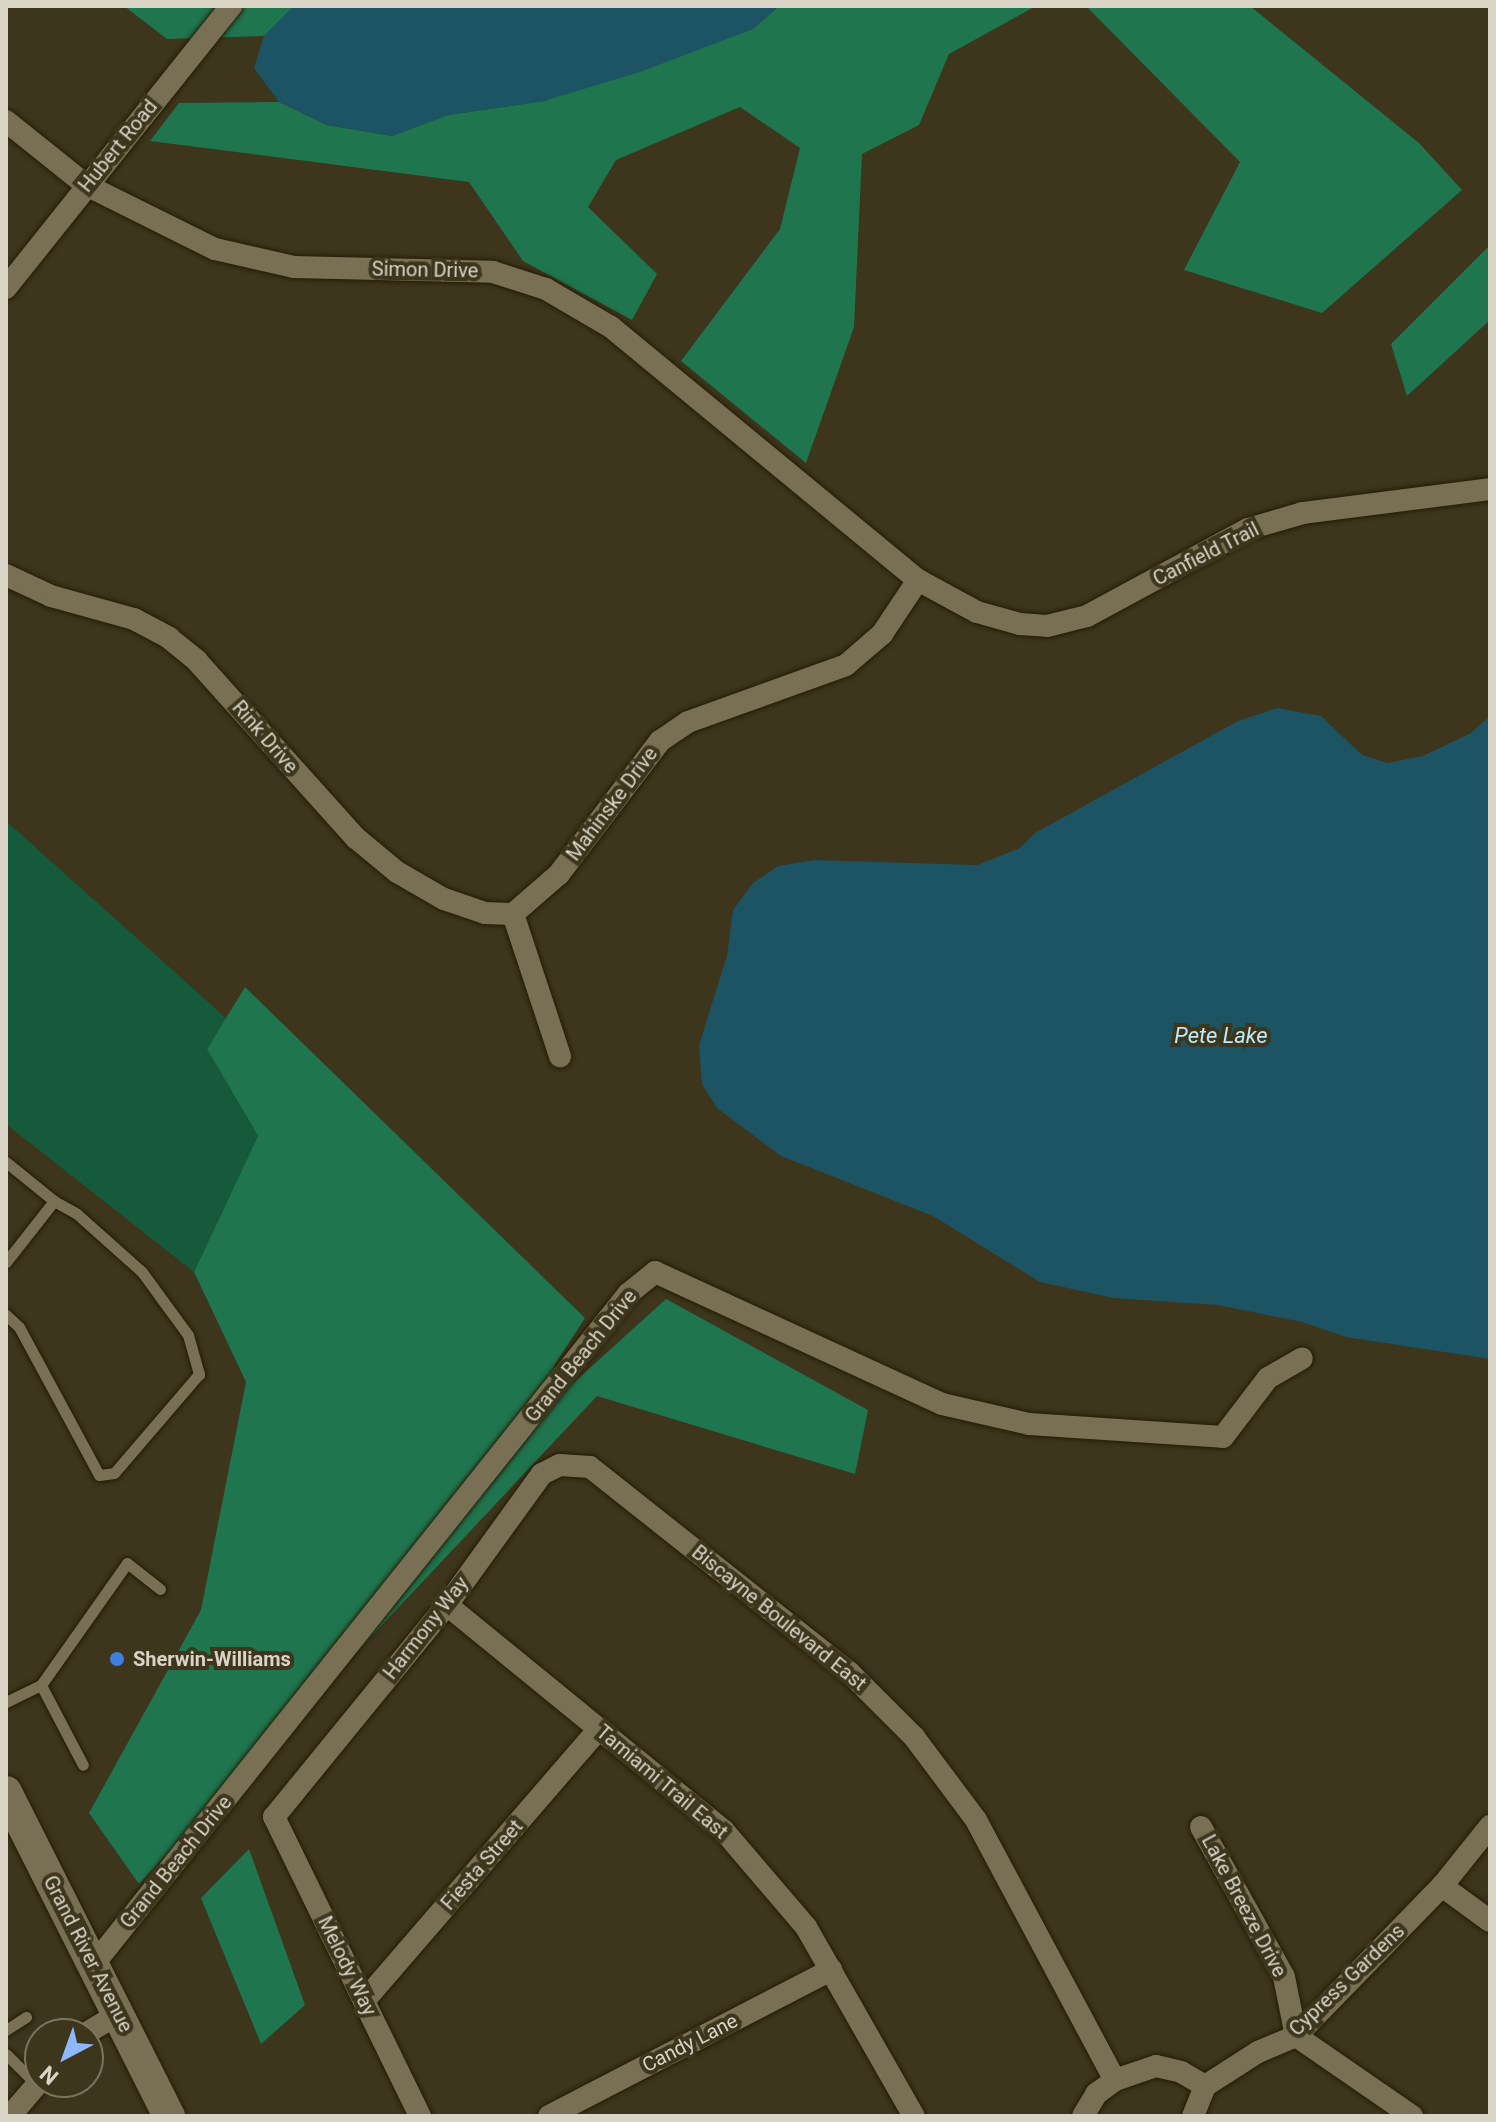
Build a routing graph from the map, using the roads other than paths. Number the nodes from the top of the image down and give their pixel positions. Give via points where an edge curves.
1 (231, 6) edge
2 (6, 121) edge
3 (86, 185) junction
4 (6, 288) edge
5 (1490, 489) edge
6 (6, 575) edge
7 (918, 580) junction
8 (977, 612) joint
9 (513, 914) junction
10 (560, 1056) dead end
11 (6, 1162) edge
12 (54, 1201) junction
13 (6, 1262) edge
14 (6, 1315) edge
15 (1302, 1358) dead end
16 (590, 1467) joint
17 (160, 1589) dead end
18 (447, 1605) junction
19 (41, 1685) junction
20 (6, 1702) edge
21 (599, 1729) junction
22 (83, 1765) dead end
23 (6, 1792) edge
24 (274, 1817) joint
25 (1490, 1826) edge
26 (1201, 1827) dead end
27 (1442, 1886) junction
28 (1490, 1921) edge
29 (94, 1964) junction
30 (831, 1970) junction
31 (364, 2001) junction
32 (118, 2014) junction
33 (26, 2017) dead end
34 (104, 2022) edge
35 (6, 2030) edge
36 (1296, 2036) junction
37 (6, 2054) edge
38 (24, 2070) edge
39 (1115, 2080) junction
40 (1205, 2086) junction
41 (25, 2098) edge
42 (10, 2116) edge
43 (169, 2116) edge
44 (420, 2116) edge
45 (549, 2116) edge
46 (914, 2116) edge
47 (1083, 2116) edge
48 (1193, 2116) edge
49 (1412, 2116) edge

1 - 3 street, Hubert Road
2 - 3 street, Simon Drive
3 - 4 street, Hubert Road
3 - 7 street, Simon Drive via 215,249 247,259 294,267 493,272 546,289 611,327
5 - 8 street, Canfield Trail via 1303,513 1248,529 1087,616 1047,626
6 - 9 street, Rink Drive via 51,596 134,619 169,638 197,661 356,838 397,872 444,899 485,913
7 - 8 street, Simon Drive
7 - 9 street, Mahinske Drive via 882,634 846,665 699,717 660,741 559,874
9 - 10 street
11 - 12 lane
12 - 13 lane
12 - 14 lane via 134,1262 188,1335 199,1374 114,1473 99,1475 19,1327
15 - 29 street, Grand Beach Drive via 1268,1378 1223,1437 1029,1424 942,1404 655,1272 628,1294
16 - 18 street, Harmony Way via 560,1465 542,1474
16 - 39 street, Biscayne Boulevard East via 850,1673 914,1737 976,1820
17 - 19 lane via 127,1563
18 - 21 street, Tamiami Trail East
18 - 24 street, Harmony Way
19 - 20 lane
19 - 22 lane
21 - 30 street, Tamiami Trail East via 724,1831 806,1927
21 - 31 street, Fiesta Street
23 - 29 main road, Grand River Avenue
24 - 31 street, Melody Way
25 - 27 street, Cypress Gardens
26 - 36 street, Lake Breeze Drive via 1284,1977
27 - 28 street
27 - 36 street, Cypress Gardens
29 - 32 main road, Grand River Avenue
30 - 45 street, Candy Lane
30 - 46 street, Tamiami Trail East
31 - 44 street, Melody Way
32 - 34 street
32 - 43 main road, Grand River Avenue
33 - 35 lane
36 - 40 street, Cypress Gardens via 1258,2052
36 - 49 street
37 - 38 lane
39 - 40 street via 1156,2066
39 - 47 street via 1096,2094
40 - 48 street
41 - 42 street

